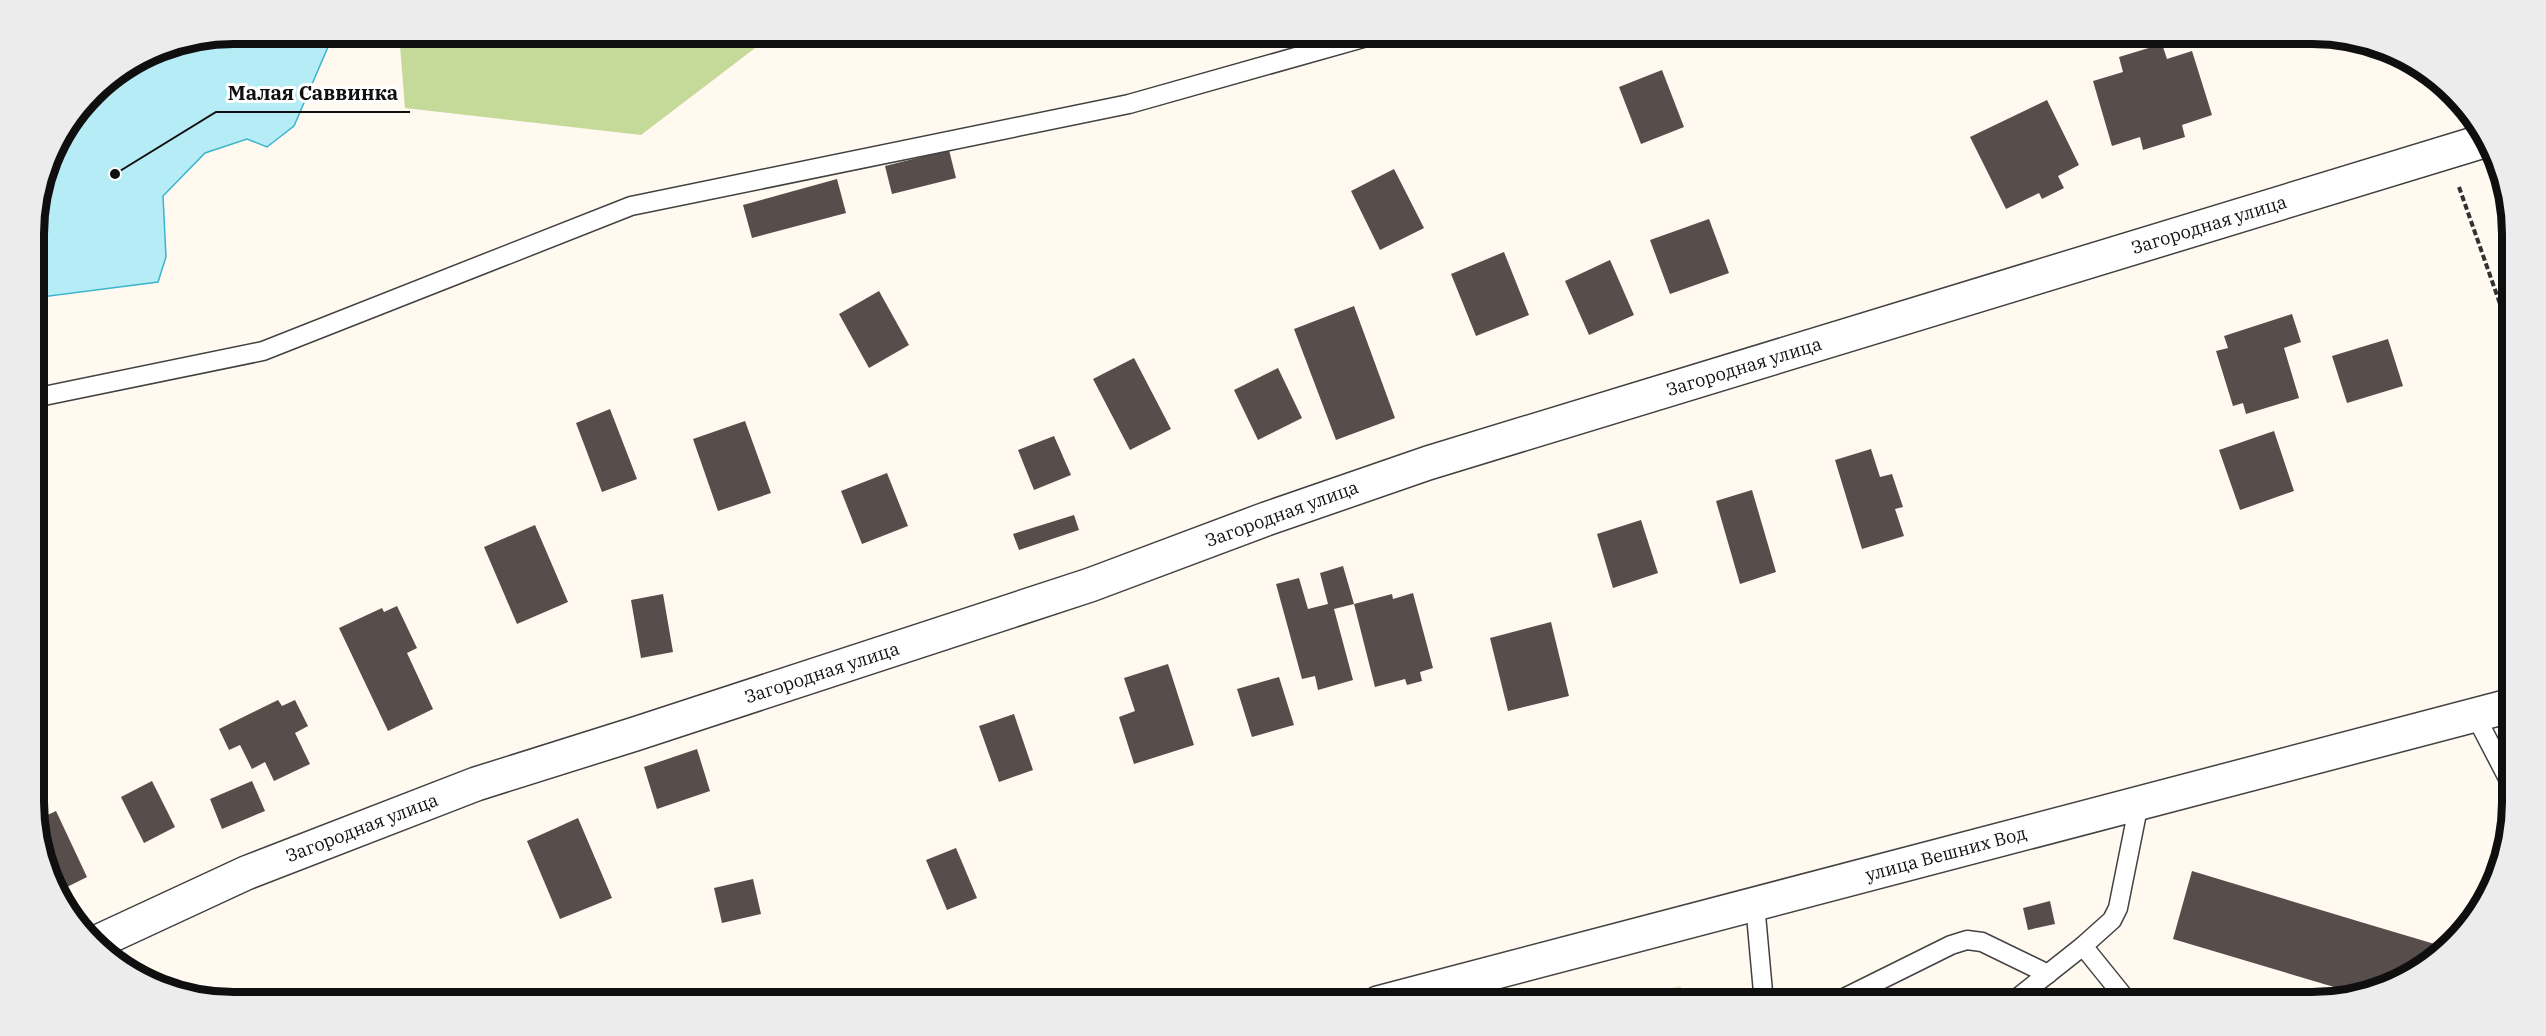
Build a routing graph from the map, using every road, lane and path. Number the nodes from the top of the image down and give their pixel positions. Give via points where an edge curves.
1 (1343, 44) edge
2 (2479, 142) edge
3 (2447, 152) junction
4 (2502, 309) edge
5 (44, 396) edge
6 (2502, 708) edge
7 (2475, 714) junction
8 (2502, 767) edge
9 (2139, 803) junction
10 (1755, 904) junction
11 (103, 940) edge
12 (2083, 946) junction
13 (2048, 974) junction
14 (1420, 992) edge
15 (1763, 992) edge
16 (1858, 992) edge
17 (2025, 992) edge
18 (2120, 992) edge

1 - 5 lane via 1129,104 631,206 263,351
2 - 3 street, Загородная улица
3 - 4 path
3 - 11 street, Загородная улица via 1428,463 1090,585 476,784 246,873
6 - 7 street, улица Вешних Вод
7 - 8 lane
7 - 9 street, улица Вешних Вод
9 - 10 street, улица Вешних Вод
9 - 12 lane via 2118,908 2112,920
10 - 14 street, улица Вешних Вод
10 - 15 lane
12 - 13 lane
12 - 18 lane
13 - 16 lane via 1982,942 1967,940
13 - 17 lane

